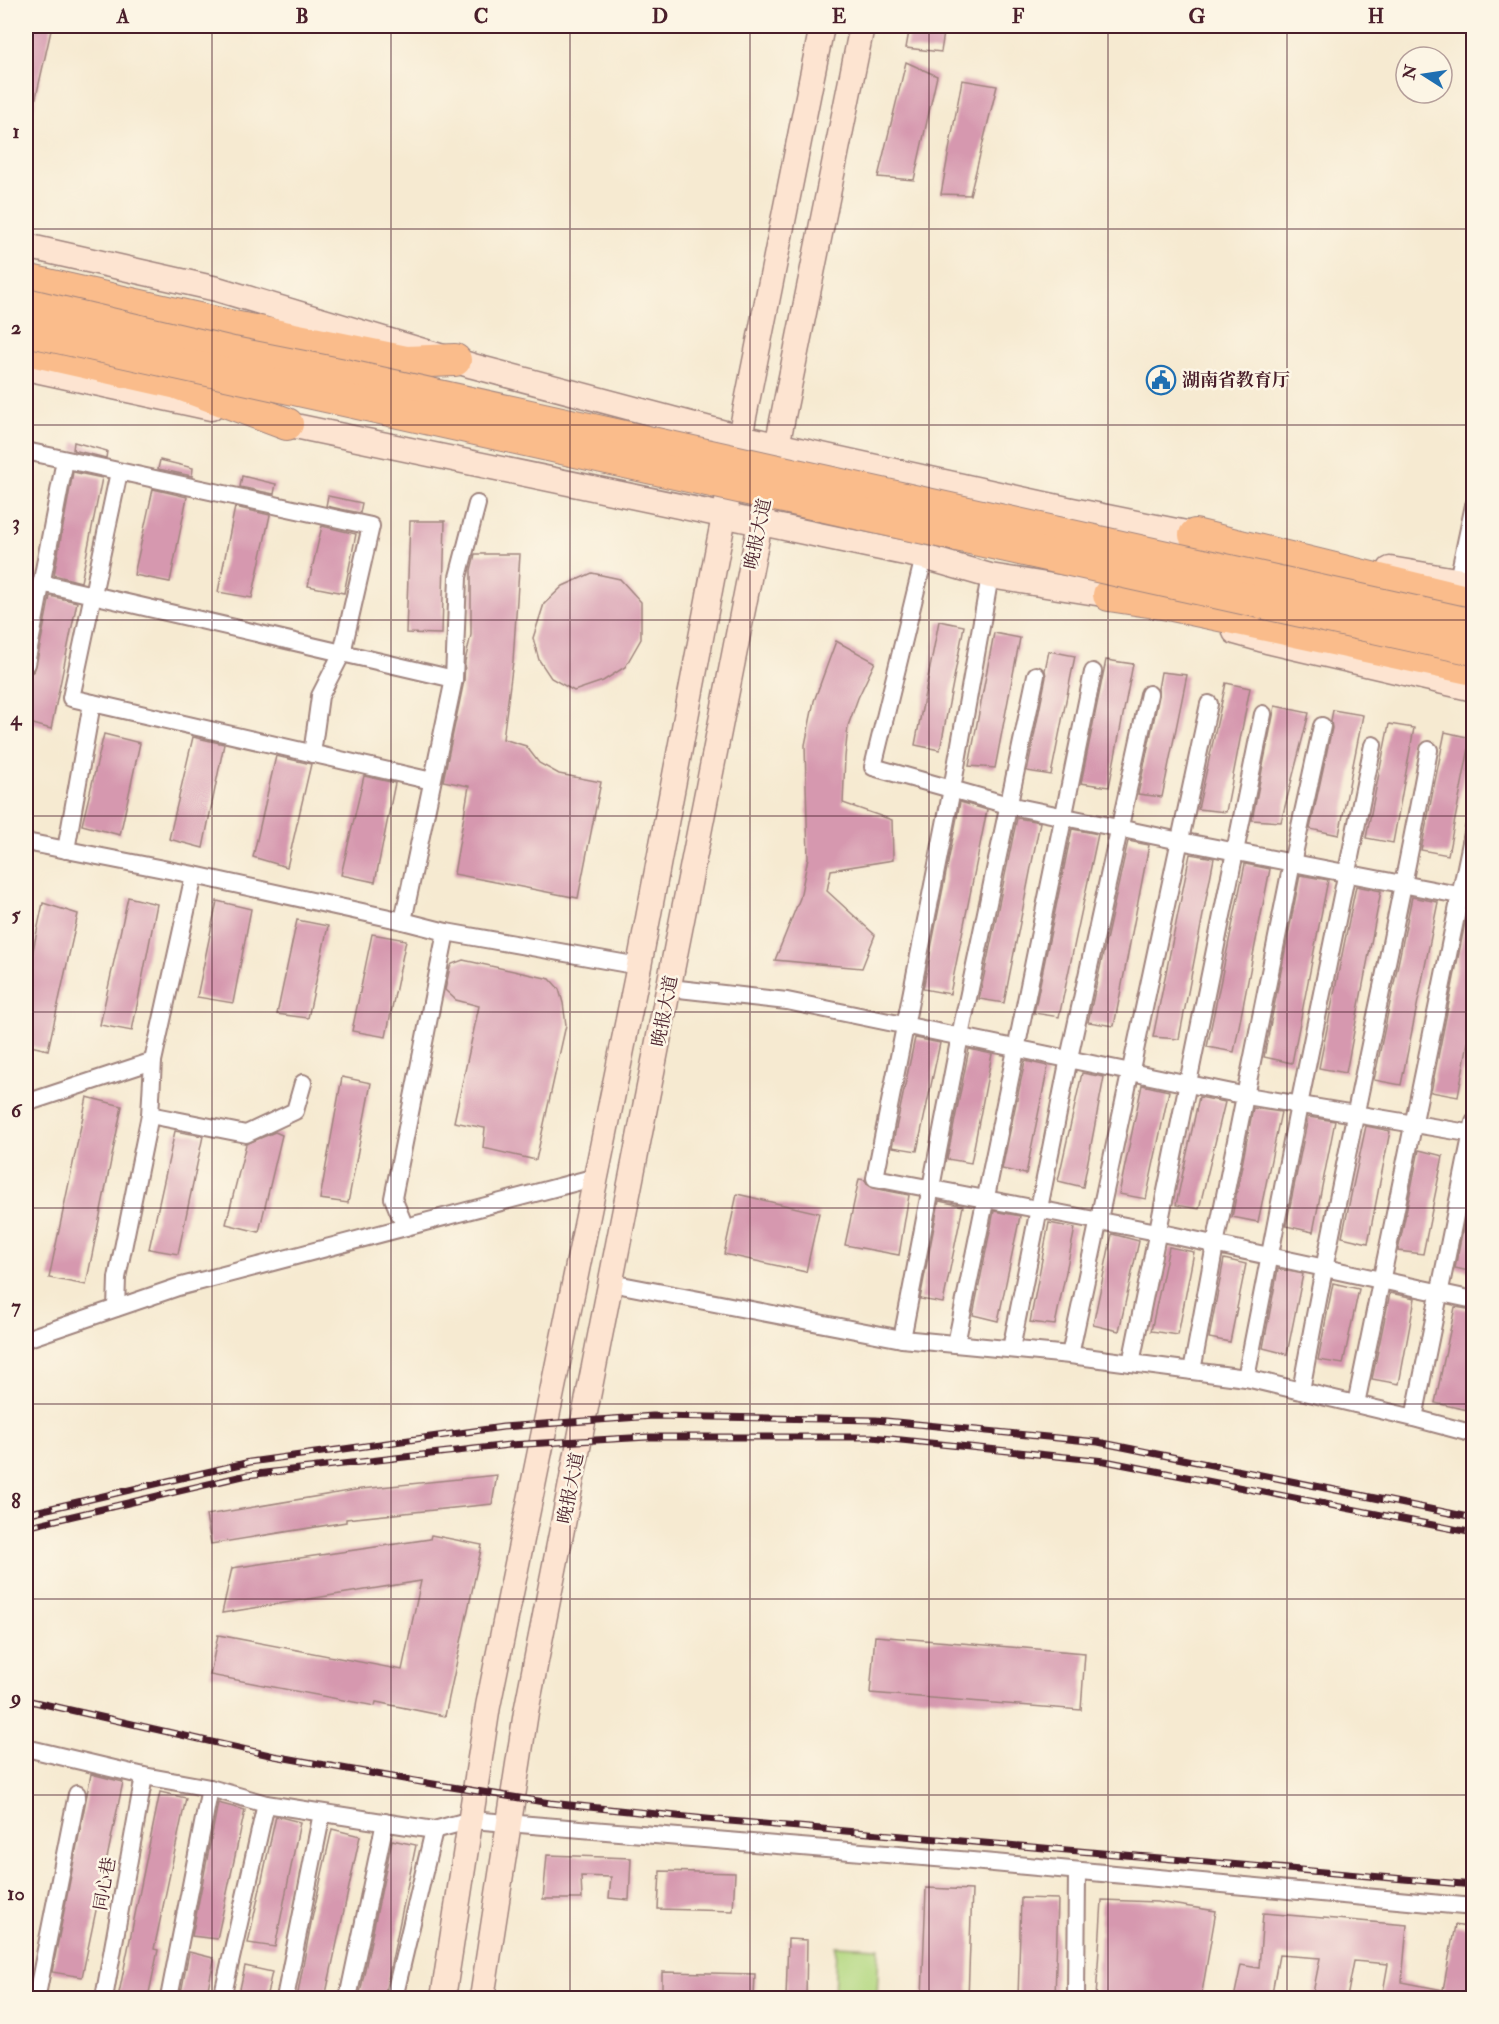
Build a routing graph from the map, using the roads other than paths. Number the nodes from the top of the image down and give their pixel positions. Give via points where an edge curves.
1 (822, 26) edge
2 (862, 26) edge
3 (26, 246) edge
4 (26, 280) edge
5 (26, 304) edge
6 (26, 330) edge
7 (26, 349) edge
8 (455, 360) junction
9 (26, 368) edge
10 (287, 424) junction
11 (740, 437) junction
12 (777, 446) junction
13 (26, 452) edge
14 (65, 460) junction
15 (119, 472) junction
16 (477, 504) dead end
17 (1473, 505) edge
18 (725, 516) junction
19 (760, 523) junction
20 (1195, 535) junction
21 (924, 557) junction
22 (990, 576) junction
23 (41, 583) junction
24 (1468, 589) edge
25 (94, 595) junction
26 (1109, 595) junction
27 (1473, 625) edge
28 (1473, 649) edge
29 (342, 653) junction
30 (26, 664) edge
31 (1473, 669) edge
32 (1092, 672) dead end
33 (1036, 675) dead end
34 (454, 679) junction
35 (1473, 689) edge
36 (1149, 694) dead end
37 (92, 703) junction
38 (1209, 704) dead end
39 (1263, 714) dead end
40 (1322, 726) dead end
41 (1373, 745) dead end
42 (1428, 750) dead end
43 (312, 754) junction
44 (432, 781) junction
45 (952, 789) junction
46 (1008, 805) junction
47 (1063, 817) junction
48 (1119, 828) junction
49 (1473, 828) edge
50 (1180, 841) junction
51 (26, 842) edge
52 (66, 850) junction
53 (1234, 852) junction
54 (1292, 863) junction
55 (1346, 873) junction
56 (194, 875) junction
57 (1404, 885) junction
58 (1466, 897) edge
59 (403, 921) junction
60 (446, 932) junction
61 (639, 966) junction
62 (670, 988) junction
63 (907, 1025) junction
64 (960, 1036) junction
65 (1016, 1047) junction
66 (1069, 1058) junction
67 (153, 1061) junction
68 (1132, 1071) junction
69 (303, 1083) dead end
70 (1189, 1083) junction
71 (1247, 1096) junction
72 (26, 1103) edge
73 (1299, 1105) junction
74 (1356, 1114) junction
75 (150, 1115) junction
76 (1413, 1124) junction
77 (1473, 1130) edge
78 (596, 1177) junction
79 (932, 1189) junction
80 (986, 1200) junction
81 (1038, 1209) junction
82 (1099, 1221) junction
83 (405, 1227) junction
84 (1157, 1232) junction
85 (1215, 1245) junction
86 (1271, 1257) junction
87 (1323, 1268) junction
88 (1381, 1280) junction
89 (611, 1283) junction
90 (1439, 1292) junction
91 (1473, 1300) edge
92 (116, 1308) junction
93 (26, 1339) edge
94 (902, 1339) junction
95 (956, 1344) junction
96 (1011, 1349) junction
97 (1070, 1355) junction
98 (1131, 1363) junction
99 (1192, 1371) junction
100 (1246, 1378) junction
101 (1301, 1391) junction
102 (1356, 1404) junction
103 (1414, 1418) junction
104 (1473, 1434) edge
105 (26, 1748) edge
106 (144, 1776) junction
107 (210, 1788) junction
108 (77, 1794) dead end
109 (266, 1804) junction
110 (322, 1813) junction
111 (471, 1820) junction
112 (385, 1822) junction
113 (510, 1824) junction
114 (434, 1830) junction
115 (1077, 1871) junction
116 (1473, 1907) edge
117 (26, 1994) edge
118 (104, 1998) edge
119 (169, 1998) edge
120 (222, 1998) edge
121 (285, 1998) edge
122 (348, 1998) edge
123 (394, 1998) edge
124 (443, 1998) edge
125 (483, 1998) edge
126 (1076, 1998) edge

1 - 11 main road, 晚报大道
2 - 12 main road, 晚报大道
3 - 8 main road via 217,289
4 - 8 highway via 405,362
5 - 27 highway, bridge via 232,353
6 - 28 highway, bridge
7 - 10 highway via 177,383
8 - 11 main road
9 - 10 main road
10 - 18 main road
11 - 12 main road
11 - 18 main road, 晚报大道
12 - 19 main road, 晚报大道
12 - 20 main road
13 - 14 street
14 - 15 street
14 - 23 street
15 - 25 street
15 - 29 street via 371,526
16 - 34 street via 458,577
17 - 24 street
18 - 19 main road
18 - 61 main road, 晚报大道
19 - 21 main road
19 - 62 main road, 晚报大道
20 - 24 main road
20 - 24 highway via 1304,561
21 - 22 main road
21 - 45 street via 873,767
22 - 26 main road
22 - 45 street
23 - 25 street
23 - 30 street
25 - 29 street
25 - 37 street via 71,698
26 - 31 highway
26 - 35 main road via 1267,641
29 - 34 street
29 - 43 street via 320,696
32 - 47 street
33 - 46 street
34 - 44 street
36 - 48 street
37 - 43 street
37 - 52 street
38 - 50 street
39 - 53 street
40 - 54 street
41 - 55 street
42 - 57 street
43 - 44 street
44 - 59 street
45 - 46 street
45 - 63 street
46 - 47 street
46 - 64 street
47 - 48 street
47 - 65 street
48 - 50 street
48 - 66 street
49 - 58 street
50 - 53 street
50 - 68 street
51 - 52 street
52 - 56 street
53 - 54 street
53 - 70 street
54 - 55 street
54 - 71 street
55 - 57 street
55 - 73 street
56 - 59 street
56 - 67 street
57 - 58 street
57 - 74 street
58 - 76 street
59 - 60 street
60 - 61 street
60 - 83 street via 393,1198
61 - 78 main road, 晚报大道
62 - 63 street via 787,1001
62 - 89 main road, 晚报大道
63 - 64 street
63 - 79 street via 875,1178
64 - 65 street
64 - 79 street
65 - 66 street
65 - 80 street
66 - 68 street
66 - 81 street
67 - 72 street
67 - 75 street
68 - 70 street
68 - 82 street
69 - 75 street via 295,1111 246,1134
70 - 71 street
70 - 84 street
71 - 73 street
71 - 85 street
73 - 74 street
73 - 86 street
74 - 76 street
74 - 87 street
75 - 92 street via 117,1278
76 - 77 street
76 - 88 street
77 - 90 street
78 - 83 street
78 - 111 main road, 晚报大道 via 488,1706
79 - 80 street
79 - 94 street
80 - 81 street
80 - 95 street
81 - 82 street
81 - 96 street
82 - 84 street
82 - 97 street
83 - 92 street via 178,1287
84 - 85 street
84 - 98 street
85 - 86 street
85 - 99 street
86 - 87 street
86 - 100 street
87 - 88 street
87 - 101 street
88 - 90 street
88 - 102 street
89 - 94 street
89 - 113 main road, 晚报大道 via 526,1712
90 - 91 street
90 - 103 street
92 - 93 street
94 - 95 street
95 - 96 street
96 - 97 street
97 - 98 street
98 - 99 street
99 - 100 street
100 - 101 street
101 - 102 street
102 - 103 street
103 - 104 street
105 - 106 street
106 - 107 street
106 - 118 street, 同心巷
107 - 109 street
107 - 119 street
108 - 117 street via 37,1995
109 - 110 street
109 - 120 street
110 - 112 street
110 - 121 street
111 - 113 street
111 - 114 street
111 - 124 main road, 晚报大道
112 - 114 street
112 - 122 street
113 - 115 street
113 - 125 main road, 晚报大道
114 - 123 street
115 - 116 street
115 - 126 street

